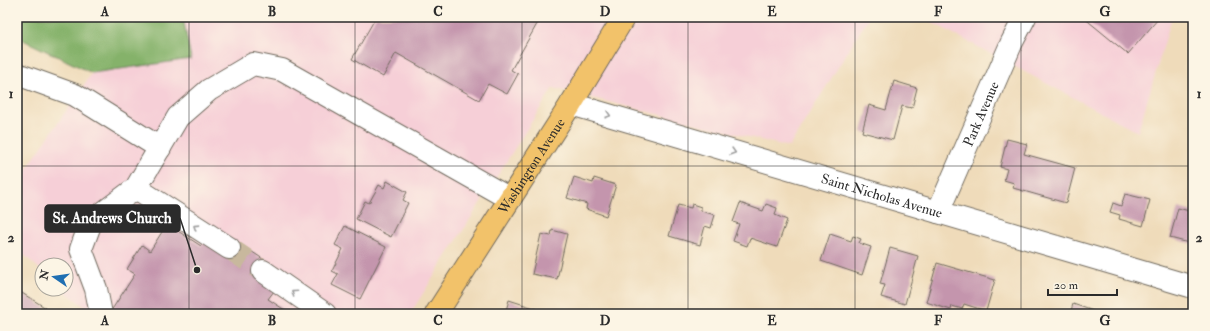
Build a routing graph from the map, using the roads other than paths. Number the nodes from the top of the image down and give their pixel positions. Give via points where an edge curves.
1 (624, 17) edge
2 (1026, 17) edge
3 (17, 74) edge
4 (571, 104) junction
5 (160, 148) junction
6 (136, 188) junction
7 (510, 199) junction
8 (938, 212) junction
9 (228, 248) tunnel mouth
10 (264, 272) tunnel mouth
11 (1193, 287) edge
12 (101, 314) edge
13 (325, 314) edge
14 (436, 314) edge

1 - 4 main road, Washington Avenue
2 - 8 street, Park Avenue via 1012,42
3 - 5 street via 75,95
4 - 7 main road, Washington Avenue
4 -> 8 street, Saint Nicholas Avenue
5 - 6 street
5 - 7 street via 178,117 209,90 253,64 282,70
9 -> 6 street
6 - 12 street via 90,222 81,249 96,288
7 - 14 main road, Washington Avenue
8 - 11 street, Saint Nicholas Avenue
13 -> 10 street

